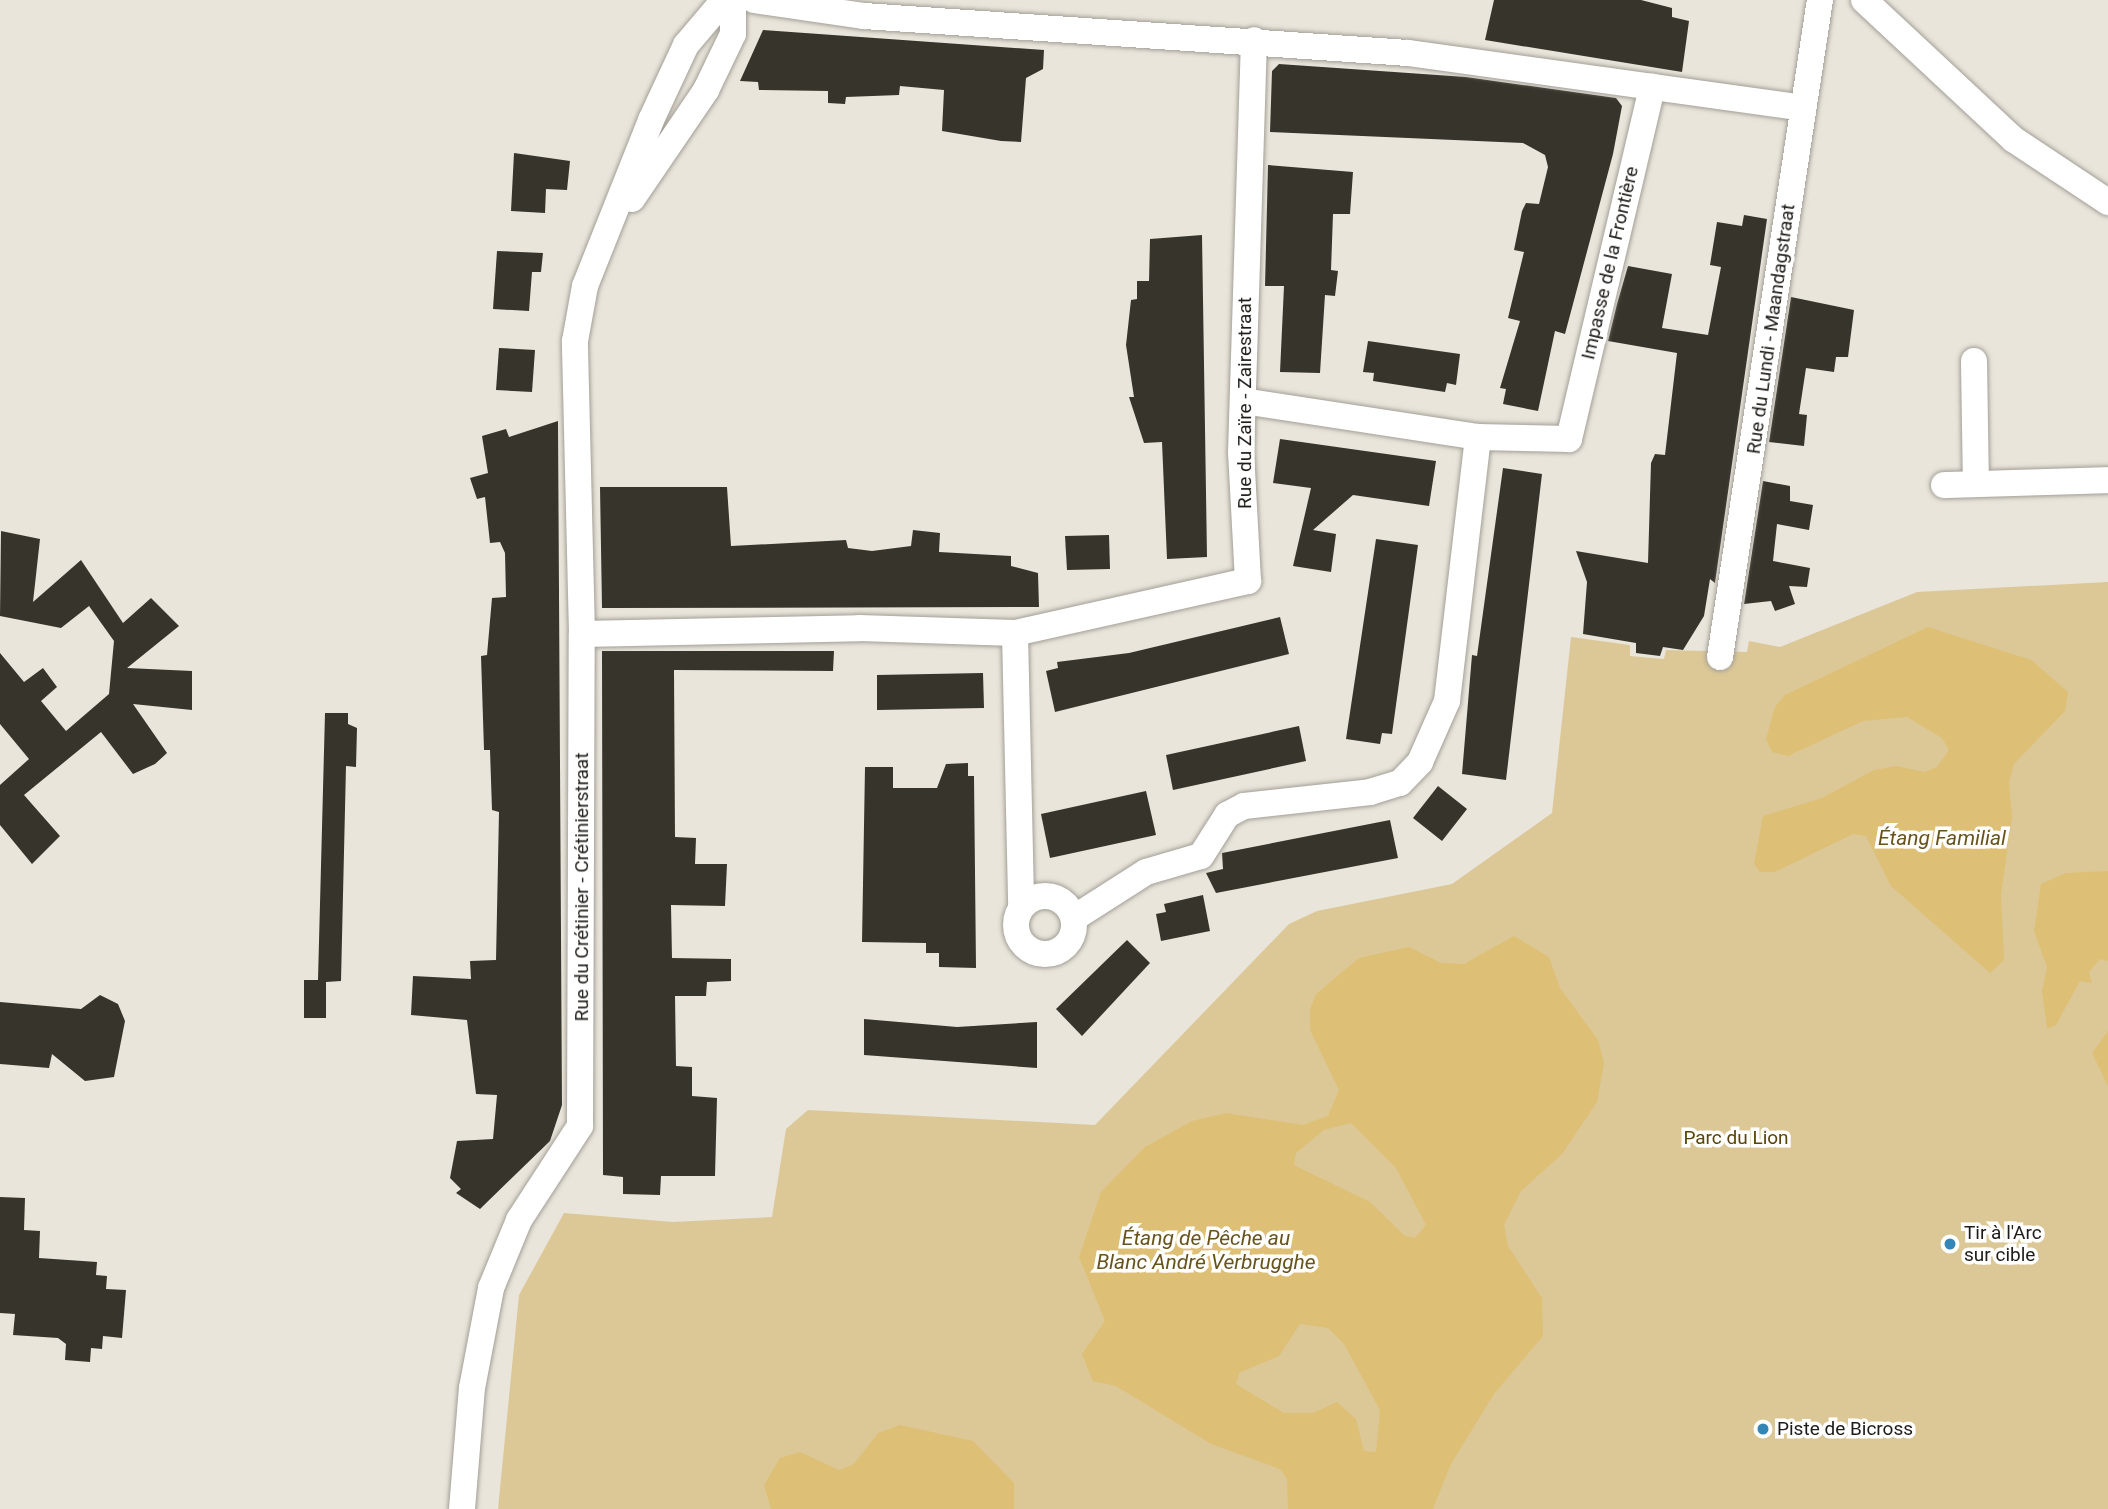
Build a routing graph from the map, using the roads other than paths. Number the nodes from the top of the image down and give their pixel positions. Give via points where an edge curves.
1 (724, 0) edge
2 (733, 0) edge
3 (754, 0) edge
4 (1820, 0) edge
5 (1864, 0) edge
6 (1254, 40) junction
7 (1651, 87) junction
8 (1803, 108) junction
9 (2108, 202) edge
10 (601, 244) junction
11 (1974, 361) dead end
12 (1243, 401) junction
13 (1478, 438) junction
14 (2108, 480) edge
15 (1976, 484) junction
16 (1944, 485) dead end
17 (1015, 633) junction
18 (582, 634) junction
19 (1720, 657) dead end
20 (1021, 906) junction
21 (1074, 918) junction
22 (462, 1509) edge

1 - 10 street, Rue du Crétinier - Crétinierstraat via 686,45
2 - 10 street, Rue du Crétinier - Crétinierstraat via 733,34 706,90
3 - 6 street via 864,16
4 - 8 street, Rue du Lundi - Maandagstraat
5 - 9 street via 2013,139
6 - 7 street via 1529,66
6 - 12 street, Rue du Zaïre - Zairestraat
7 - 8 street
7 - 13 street, Impasse de la Frontière via 1569,439
8 - 19 street, Rue du Lundi - Maandagstraat
10 - 18 street, Rue du Crétinier - Crétinierstraat via 575,341
11 - 15 street
12 - 13 street
12 - 17 street, Rue du Zaïre - Zairestraat via 1248,581
13 - 21 street via 1447,701 1420,762 1400,783 1370,792 1244,806 1227,815 1201,856 1146,872
14 - 15 street
15 - 16 street
17 - 18 street, Rue du Zaïre - Zairestraat via 859,628
17 - 20 street
18 - 22 street, Rue du Crétinier - Crétinierstraat via 580,1126 519,1220 491,1287 478,1349
20 - 21 street via 1051,895 1065,903
20 - 21 street via 1015,921 1019,941 1034,953 1048,955 1067,945

